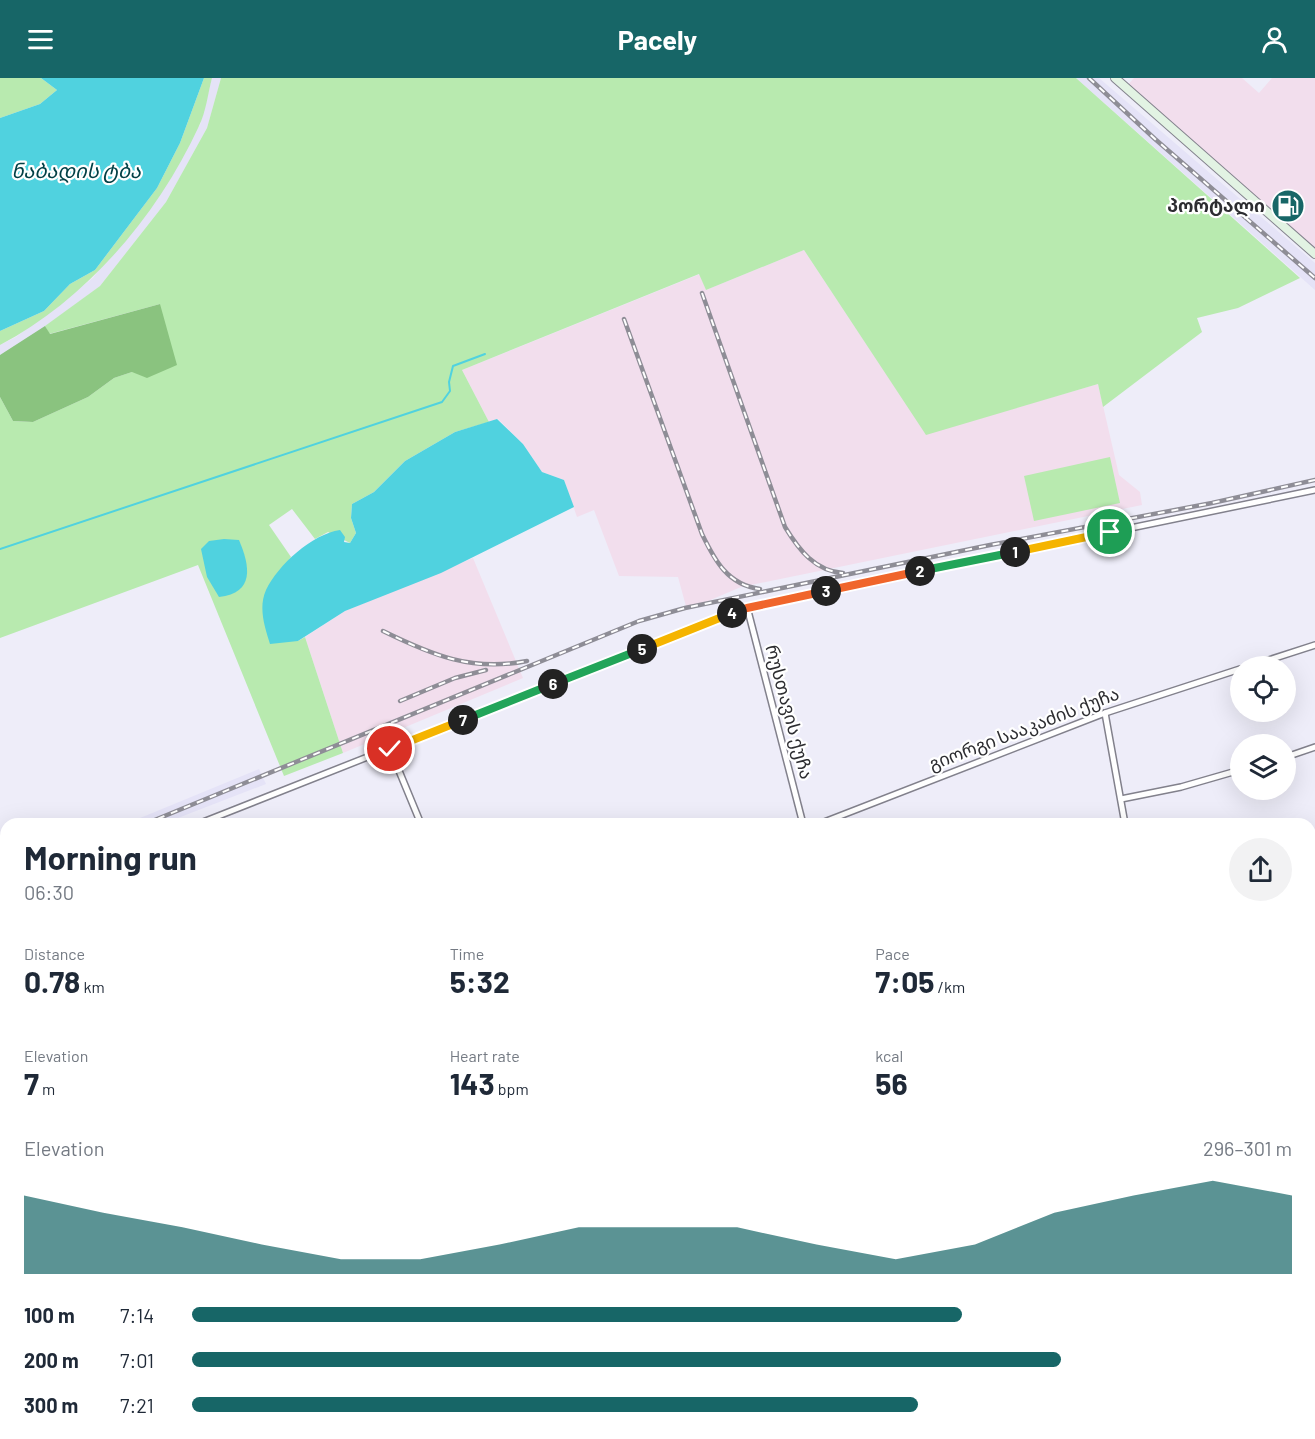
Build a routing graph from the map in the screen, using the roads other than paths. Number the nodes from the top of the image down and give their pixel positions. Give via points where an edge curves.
1 (1115, 78) edge
2 (1315, 254) edge
3 (1315, 490) edge
4 (747, 608) junction
5 (1315, 645) edge
6 (1281, 656) edge
7 (1230, 672) edge
8 (1105, 713) junction
9 (1315, 747) edge
10 (390, 749) junction
11 (1296, 754) edge
12 (1230, 772) edge
13 (1121, 799) junction
14 (213, 818) edge
15 (419, 818) edge
16 (801, 818) edge
17 (834, 818) edge
18 (1124, 818) edge

1 - 2 main road
3 - 4 street
4 - 10 street
4 - 16 street, რუსთავის ქუჩა
5 - 6 street
7 - 8 street, გიორგი სააკაძის ქუჩა
8 - 13 street
8 - 17 street, გიორგი სააკაძის ქუჩა
9 - 11 street
10 - 14 street
10 - 15 street
12 - 13 street
13 - 18 street

